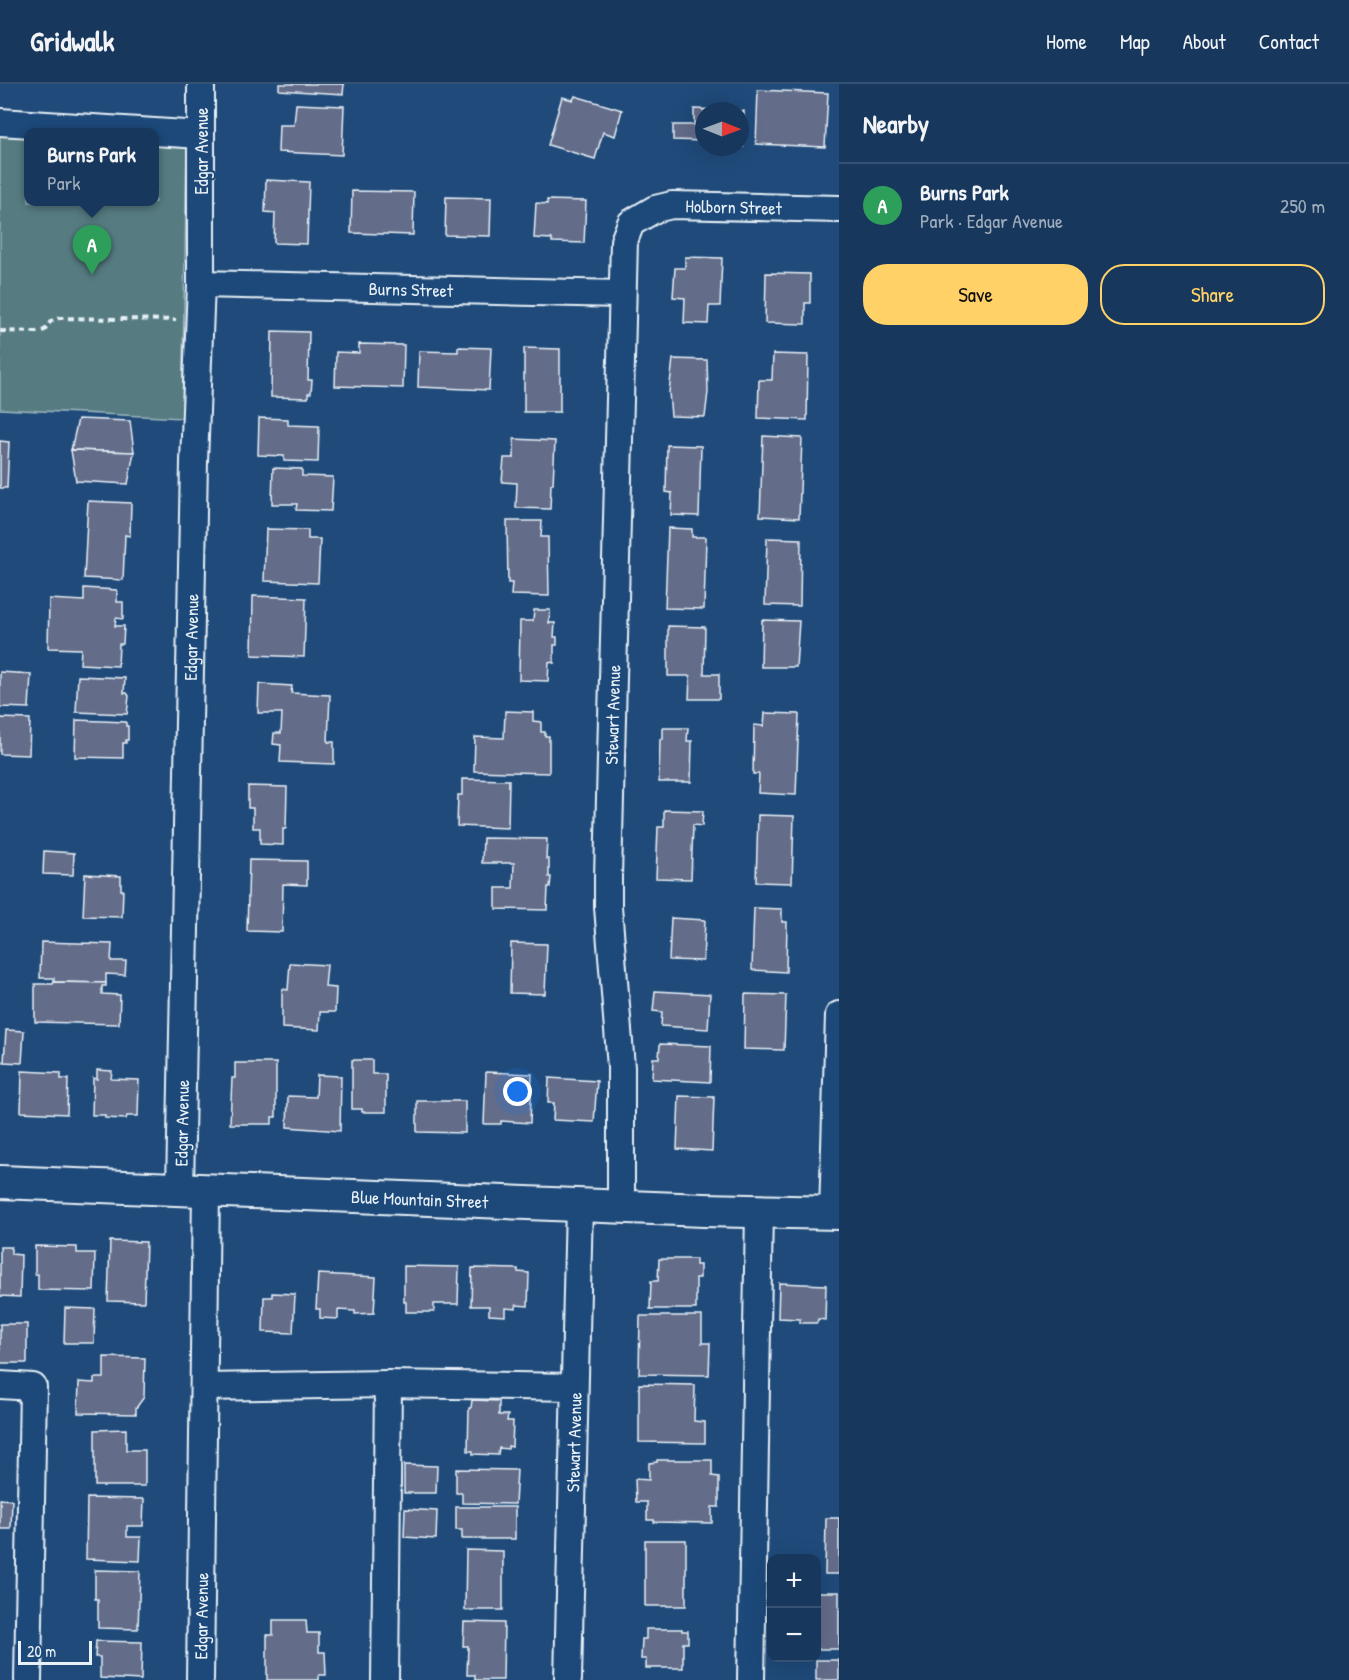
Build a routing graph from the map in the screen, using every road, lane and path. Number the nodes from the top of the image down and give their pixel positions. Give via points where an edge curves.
1 (201, 84) edge
2 (0, 122) edge
3 (93, 128) edge
4 (159, 132) edge
5 (201, 135) junction
6 (839, 209) edge
7 (631, 223) joint
8 (201, 284) junction
9 (621, 294) junction
10 (200, 320) junction
11 (0, 331) edge
12 (839, 1015) edge
13 (0, 1182) edge
14 (193, 1190) junction
15 (579, 1204) junction
16 (621, 1206) junction
17 (759, 1211) junction
18 (836, 1213) edge
19 (388, 1384) junction
20 (0, 1385) edge
21 (204, 1387) junction
22 (574, 1387) junction
23 (28, 1680) edge
24 (200, 1680) edge
25 (385, 1680) edge
26 (568, 1680) edge
27 (751, 1680) edge

1 - 5 street, Edgar Avenue
2 - 3 street
4 - 5 street
5 - 8 street, Edgar Avenue
6 - 7 street, Holborn Street via 672,205 644,214
7 - 9 street, Stewart Avenue via 624,241
8 - 9 street, Burns Street
8 - 10 street, Edgar Avenue
9 - 16 street, Stewart Avenue via 608,907 621,1067
10 - 11 path via 59,318 36,332
10 - 14 street, Edgar Avenue via 194,462
12 - 18 street
13 - 14 main road, Blue Mountain Street
14 - 15 main road, Blue Mountain Street
14 - 21 street, Edgar Avenue
15 - 16 main road, Blue Mountain Street
15 - 22 street, Stewart Avenue
16 - 17 main road, Blue Mountain Street
17 - 18 main road, Blue Mountain Street
17 - 27 street
19 - 21 street
19 - 22 street
19 - 25 street
20 - 23 street via 33,1388
21 - 24 street, Edgar Avenue
22 - 26 street, Stewart Avenue

